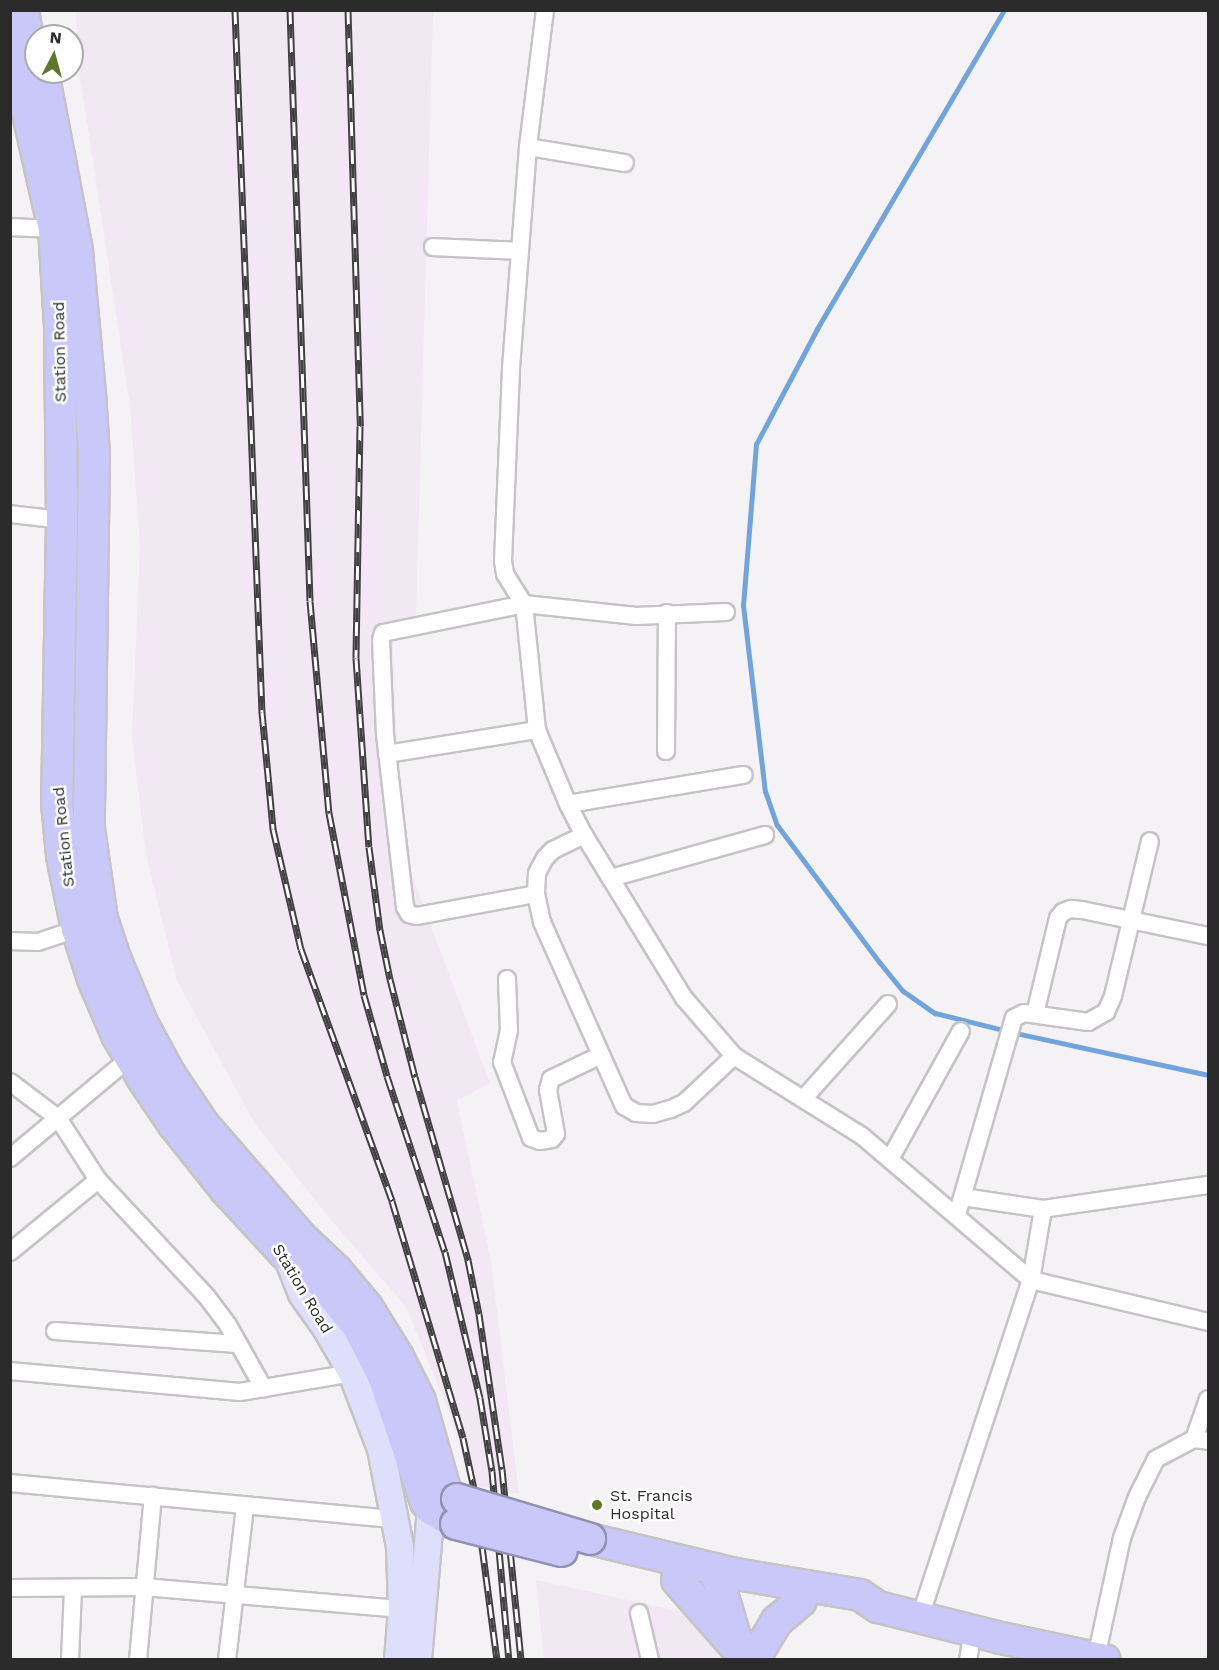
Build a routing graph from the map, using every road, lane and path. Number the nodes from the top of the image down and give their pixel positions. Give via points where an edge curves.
1 (15, 10) edge
2 (23, 10) edge
3 (544, 10) edge
4 (10, 34) edge
5 (46, 84) edge
6 (528, 147) junction
7 (625, 163) dead end
8 (10, 227) edge
9 (54, 229) junction
10 (433, 247) dead end
11 (520, 251) junction
12 (10, 514) edge
13 (62, 520) junction
14 (524, 604) junction
15 (726, 612) dead end
16 (667, 613) junction
17 (537, 730) junction
18 (666, 751) dead end
19 (387, 754) junction
20 (744, 775) dead end
21 (568, 804) junction
22 (584, 835) junction
23 (765, 835) dead end
24 (1150, 841) dead end
25 (610, 878) junction
26 (536, 894) junction
27 (1133, 920) junction
28 (77, 929) junction
29 (1209, 936) edge
30 (10, 941) edge
31 (507, 979) dead end
32 (888, 1004) dead end
33 (1035, 1014) junction
34 (961, 1031) dead end
35 (601, 1055) junction
36 (734, 1056) junction
37 (120, 1066) dead end
38 (10, 1082) edge
39 (804, 1098) junction
40 (58, 1118) junction
41 (193, 1130) junction
42 (214, 1156) junction
43 (10, 1158) edge
44 (890, 1159) junction
45 (98, 1180) junction
46 (1209, 1185) edge
47 (963, 1197) junction
48 (1043, 1209) junction
49 (957, 1215) junction
50 (292, 1245) junction
51 (10, 1252) edge
52 (1031, 1280) junction
53 (1209, 1322) edge
54 (55, 1331) dead end
55 (238, 1344) junction
56 (10, 1371) edge
57 (352, 1372) junction
58 (264, 1389) junction
59 (1209, 1400) edge
60 (1201, 1440) edge
61 (10, 1483) edge
62 (153, 1496) junction
63 (446, 1500) junction
64 (245, 1506) junction
65 (394, 1519) junction
66 (589, 1548) junction
67 (677, 1580) junction
68 (728, 1581) junction
69 (144, 1587) junction
70 (10, 1588) edge
71 (73, 1589) junction
72 (234, 1595) junction
73 (801, 1601) junction
74 (878, 1607) junction
75 (402, 1609) junction
76 (639, 1613) dead end
77 (920, 1617) junction
78 (981, 1643) edge
79 (750, 1656) edge
80 (70, 1659) edge
81 (138, 1659) edge
82 (227, 1659) edge
83 (398, 1659) edge
84 (418, 1659) edge
85 (650, 1659) edge
86 (1101, 1659) edge

1 - 41 highway via 61,237 68,305 74,520 67,785 78,888 104,981 128,1029
2 - 41 highway via 64,204 83,393 87,483 79,775 89,899 119,992
3 - 6 street
4 - 9 highway, Station Road
5 - 42 highway, Station Road via 77,251 90,393 93,506 87,767 93,870 114,958 142,1023 204,1125
6 - 7 street
6 - 11 street
8 - 9 street
9 - 13 highway, Station Road via 60,327
10 - 11 street
11 - 14 street via 506,445 503,561 505,574
12 - 13 street
13 - 28 highway, Station Road via 57,802 62,856
14 - 16 street via 636,616
14 - 17 street
14 - 19 street via 383,633
15 - 16 street
16 - 18 street
17 - 19 street
17 - 21 street
19 - 26 street via 405,908 409,914 416,916
20 - 21 street
21 - 22 street
22 - 25 street
22 - 26 street via 545,858 537,873
23 - 25 street
24 - 27 street
25 - 36 street via 684,998
26 - 35 street via 542,922
27 - 29 street
27 - 33 street via 1106,1012 1088,1022
27 - 33 street via 1082,910 1062,912
28 - 30 street via 38,942
28 - 42 highway, Station Road via 117,1035 174,1125
31 - 35 street via 509,1030 502,1062 531,1138 540,1141 556,1134 548,1090 550,1079
32 - 39 street
33 - 47 street via 1014,1018
34 - 44 street
35 - 36 street via 624,1106 636,1113 653,1114 684,1103
36 - 39 street
37 - 40 street
38 - 40 street
39 - 44 street
40 - 43 street
40 - 45 street
41 - 42 highway
42 - 50 highway, Station Road
44 - 49 street
45 - 51 street
45 - 55 street via 207,1297
46 - 48 street
47 - 48 street
47 - 49 street
48 - 52 street
49 - 52 street
50 - 57 main road, Station Road via 302,1294
50 - 63 highway, Station Road via 336,1270 367,1307 398,1357 420,1401
52 - 53 street
52 - 77 street
54 - 55 street
55 - 58 street
56 - 58 street via 240,1392
57 - 58 street
57 - 65 main road, Station Road via 381,1449
59 - 60 street
60 - 86 street via 1156,1458 1137,1497 1122,1538
61 - 62 street
62 - 64 street
62 - 69 street
63 - 66 highway, bridge
63 - 84 main road
64 - 65 street
64 - 72 street
65 - 75 main road, Station Road via 400,1547
66 - 67 highway
66 - 68 highway
67 - 68 highway
67 - 79 highway
68 - 73 highway
68 - 74 highway via 860,1595
68 - 79 highway
69 - 71 street
69 - 72 street
69 - 81 street
70 - 71 street
71 - 80 street
72 - 75 street
72 - 82 street
73 - 74 highway via 859,1610
73 - 79 highway via 777,1621
74 - 77 highway
75 - 83 main road, Station Road
76 - 85 street
77 - 78 highway
78 - 86 highway

